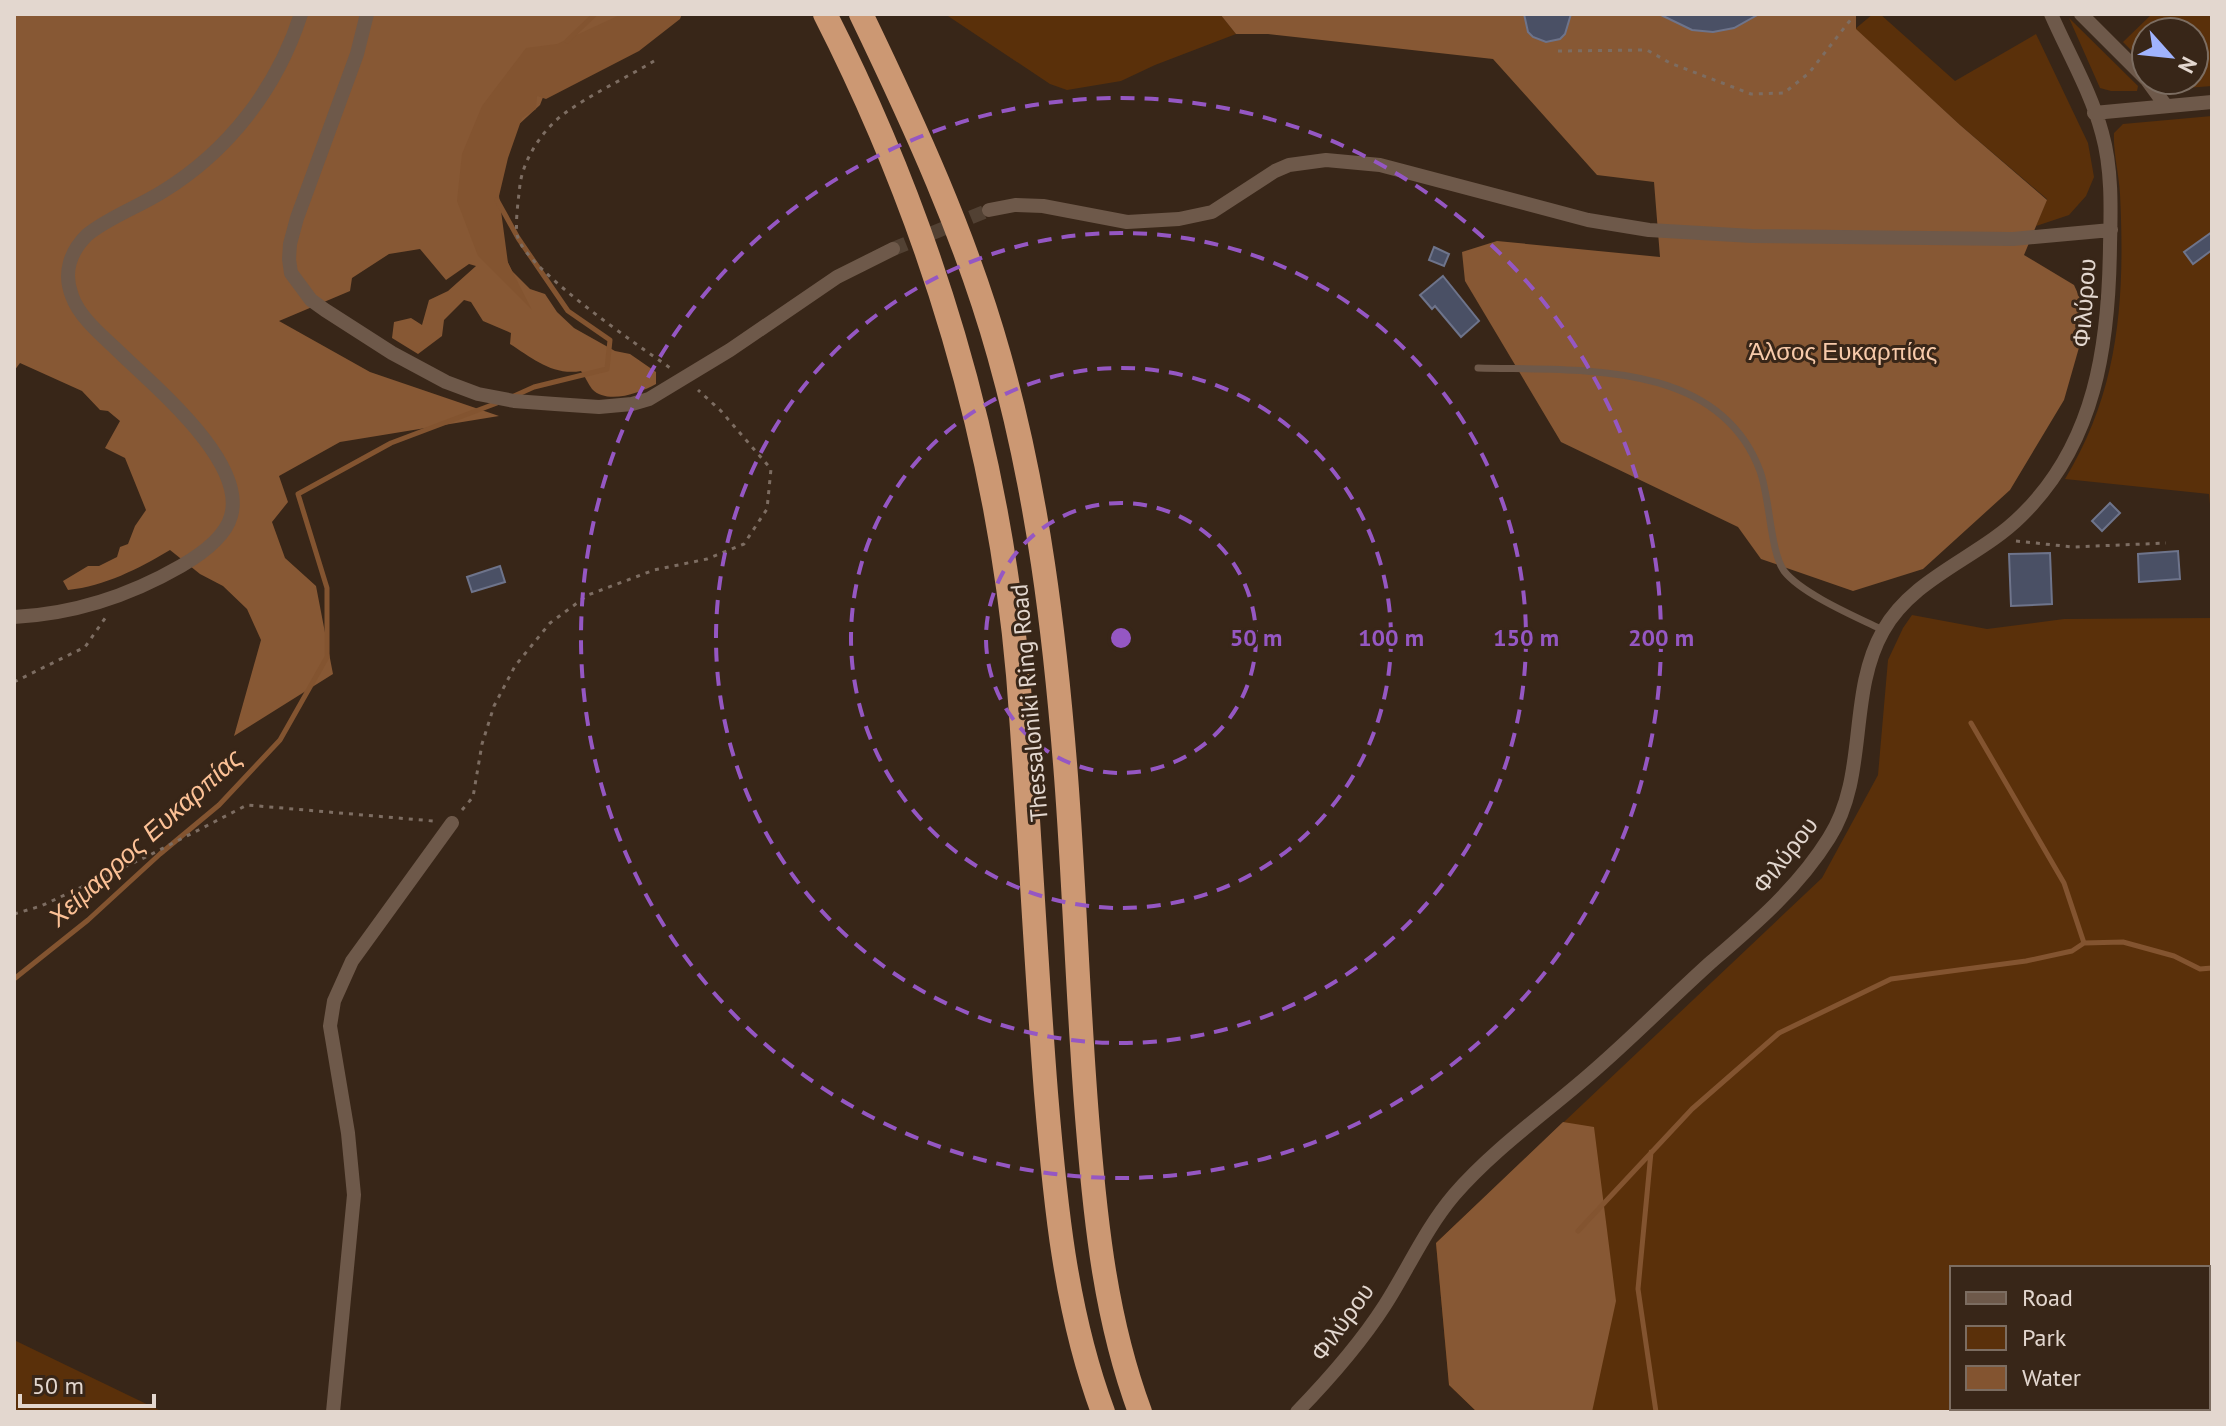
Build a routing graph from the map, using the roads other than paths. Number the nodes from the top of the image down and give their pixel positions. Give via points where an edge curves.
1 (301, 14) edge
2 (367, 14) edge
3 (825, 14) edge
4 (861, 14) edge
5 (2051, 14) edge
6 (2081, 14) edge
7 (2130, 64) edge
8 (2158, 96) edge
9 (2212, 102) edge
10 (2166, 106) junction
11 (2094, 113) junction
12 (989, 210) tunnel mouth
13 (2111, 230) junction
14 (893, 249) tunnel mouth
15 (1478, 368) dead end
16 (14, 617) edge
17 (1883, 630) junction
18 (452, 823) road end
19 (333, 1412) edge
20 (1103, 1412) edge
21 (1140, 1412) edge
22 (1297, 1412) edge

1 - 16 street via 274,77 233,134 181,180 97,227 71,256 68,281 78,308 220,460 232,494 228,525 214,542 164,576 51,615
2 - 14 street via 290,244 291,273 311,300 421,369 478,394 514,401 632,404 667,390 837,277
3 - 20 highway, Thessaloniki Ring Road via 908,196 953,331 989,477 1018,675 1057,1210 1076,1325
4 - 21 highway, Thessaloniki Ring Road via 921,140 977,284 1015,415 1034,506 1065,771 1098,1239 1116,1334
5 - 11 street, Φιλύρου
6 - 7 street
8 - 10 street
9 - 10 street
10 - 11 street
11 - 13 street, Φιλύρου via 2108,166
12 - 13 street via 1043,206 1127,222 1179,219 1212,212 1289,165 1349,160 1430,176 1588,220 1649,230 2013,239
13 - 17 street, Φιλύρου via 2100,373 2070,452 2031,506 1912,595
15 - 17 lane via 1585,370 1643,378 1706,405 1735,427 1750,449 1768,497 1785,571 1832,605
17 - 22 street, Φιλύρου via 1871,660 1850,790 1836,827 1812,862 1764,916 1454,1195 1369,1328
18 - 19 street via 352,961 334,1001 330,1026 354,1195

